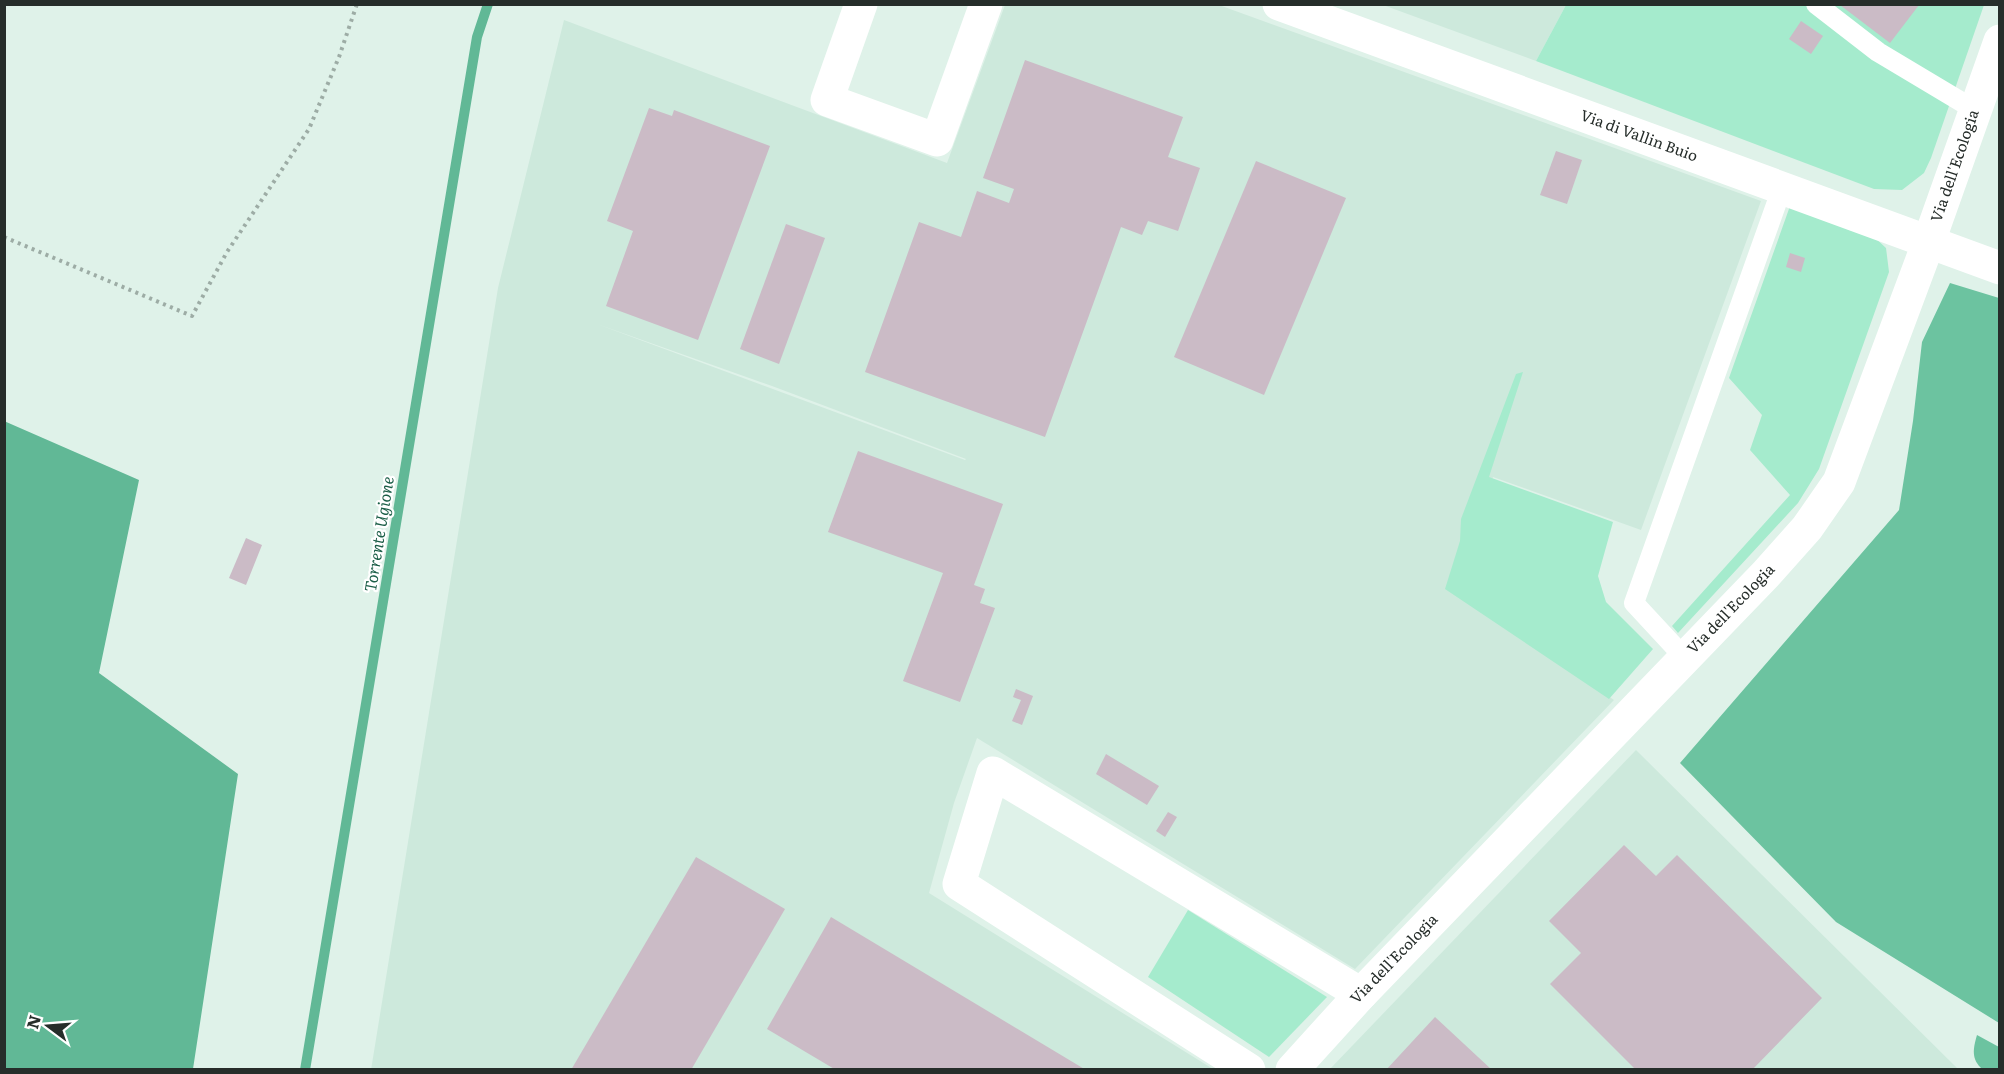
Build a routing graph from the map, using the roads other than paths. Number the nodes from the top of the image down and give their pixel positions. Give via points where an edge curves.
1 (861, 4) edge
2 (986, 4) edge
3 (1279, 4) edge
4 (1816, 4) edge
5 (2000, 41) edge
6 (1975, 110) junction
7 (1782, 188) junction
8 (1929, 241) junction
9 (2000, 268) edge
10 (1684, 657) junction
11 (1361, 994) junction
12 (1249, 1070) edge
13 (1292, 1070) edge

1 - 2 street via 827,100 937,140
3 - 7 street, Via di Vallin Buio
4 - 6 lane via 1878,52
5 - 6 street, Via dell'Ecologia
6 - 8 street, Via dell'Ecologia
7 - 8 street, Via di Vallin Buio
7 - 10 lane via 1634,603
8 - 9 street, Via di Vallin Buio
8 - 10 street, Via dell'Ecologia via 1839,482 1808,528
10 - 11 street, Via dell'Ecologia
11 - 12 street via 993,773 959,884
11 - 13 street, Via dell'Ecologia

